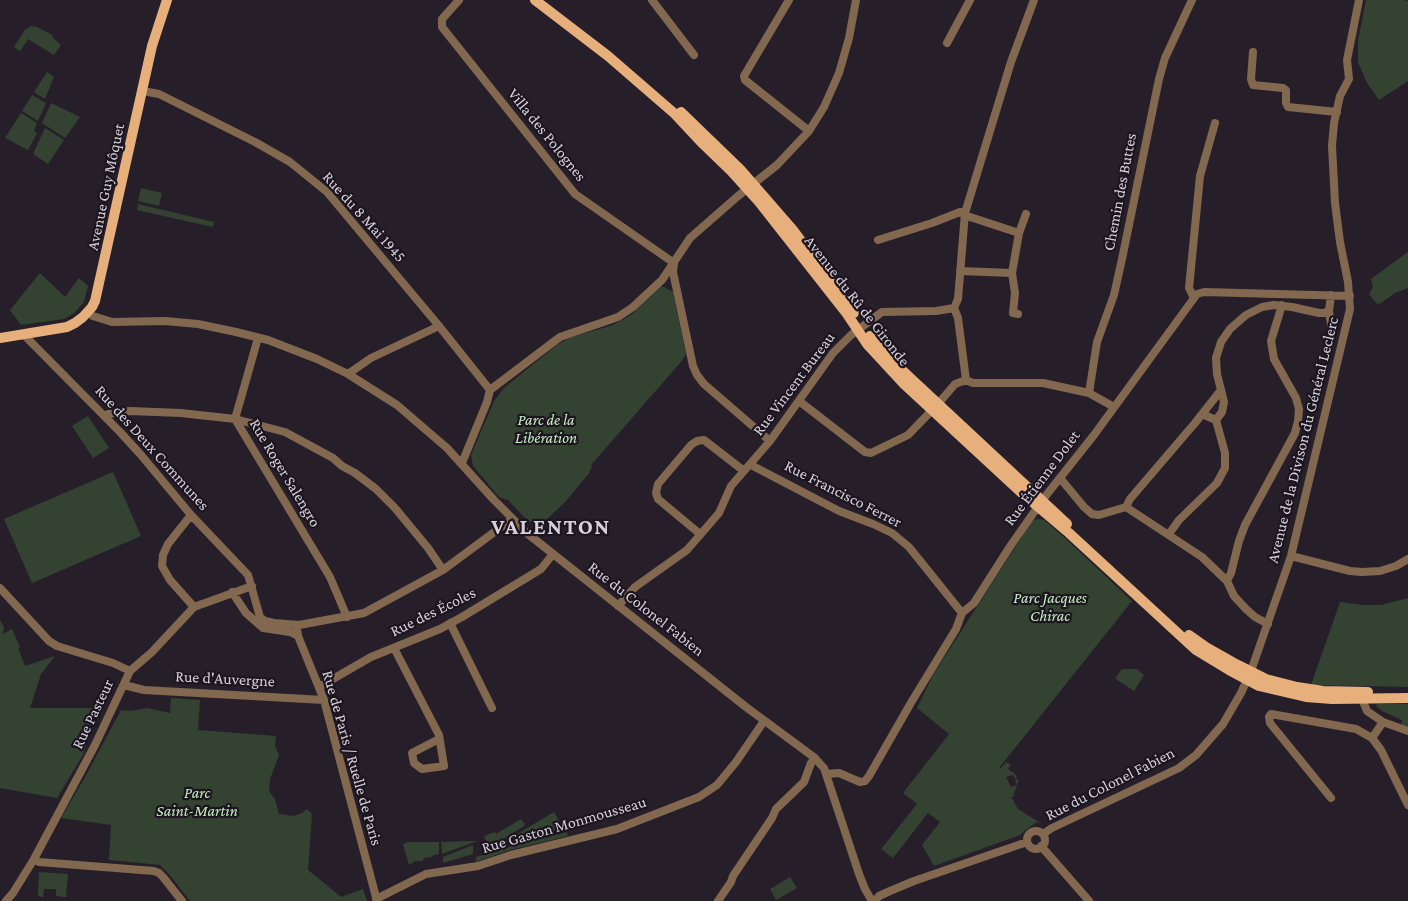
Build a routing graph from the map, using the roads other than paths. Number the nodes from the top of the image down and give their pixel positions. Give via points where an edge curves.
1 (167, 0) edge
2 (459, 0) edge
3 (535, 0) edge
4 (544, 0) edge
5 (652, 0) edge
6 (789, 0) edge
7 (856, 0) edge
8 (970, 0) edge
9 (1034, 0) edge
10 (1192, 0) edge
11 (1359, 0) edge
12 (163, 14) junction
13 (947, 43) dead end
14 (1253, 52) dead end
15 (694, 55) dead end
16 (148, 92) junction
17 (1337, 112) junction
18 (1215, 123) dead end
19 (808, 131) junction
20 (750, 186) junction
21 (965, 214) junction
22 (1026, 214) dead end
23 (1019, 232) junction
24 (878, 240) dead end
25 (674, 262) junction
26 (960, 271) junction
27 (1012, 273) junction
28 (1331, 296) junction
29 (1350, 296) junction
30 (1194, 298) junction
31 (1282, 305) junction
32 (954, 308) junction
33 (1329, 311) junction
34 (89, 313) junction
35 (1018, 314) dead end
36 (439, 326) junction
37 (861, 328) junction
38 (24, 335) junction
39 (0, 338) edge
40 (258, 338) junction
41 (1328, 349) dead end
42 (348, 374) junction
43 (966, 380) junction
44 (490, 390) junction
45 (1221, 390) junction
46 (1089, 393) junction
47 (799, 401) junction
48 (935, 407) junction
49 (1114, 407) junction
50 (1202, 414) junction
51 (104, 416) junction
52 (235, 419) junction
53 (1216, 420) junction
54 (770, 441) junction
55 (462, 463) junction
56 (747, 468) junction
57 (1060, 478) junction
58 (1041, 504) junction
59 (1126, 507) junction
60 (191, 515) junction
61 (512, 519) junction
62 (700, 534) junction
63 (1169, 534) junction
64 (553, 554) junction
65 (1291, 556) junction
66 (1408, 559) edge
67 (443, 570) junction
68 (1227, 581) junction
69 (252, 586) junction
70 (0, 588) edge
71 (232, 592) junction
72 (618, 606) junction
73 (194, 607) junction
74 (962, 613) junction
75 (348, 617) junction
76 (450, 623) junction
77 (1268, 624) junction
78 (299, 625) junction
79 (298, 636) junction
80 (394, 648) junction
81 (130, 671) junction
82 (1249, 676) junction
83 (124, 685) junction
84 (319, 687) junction
85 (1408, 692) edge
86 (1365, 696) junction
87 (1408, 698) edge
88 (324, 700) junction
89 (492, 708) dead end
90 (764, 721) junction
91 (1383, 722) junction
92 (1407, 732) edge
93 (1372, 738) junction
94 (439, 739) junction
95 (815, 758) junction
96 (826, 774) junction
97 (1331, 798) dead end
98 (1408, 806) edge
99 (1043, 834) junction
100 (1027, 842) junction
101 (1041, 846) junction
102 (34, 859) junction
103 (376, 900) edge
104 (6, 901) edge
105 (182, 901) edge
106 (718, 901) edge
107 (874, 901) edge
108 (1089, 901) edge

1 - 12 main road, Avenue Guy Môquet
2 - 25 street, Villa des Polognes via 442,19 442,27 575,194
3 - 20 main road, Avenue du Rû de Gironde via 660,100
4 - 20 main road, Avenue du Rû de Gironde via 686,116
5 - 15 street
6 - 19 street via 744,76
7 - 19 street via 839,72 824,107
8 - 13 street
9 - 21 street
10 - 46 street, Chemin des Buttes via 1159,79 1114,295 1097,342
11 - 17 street, Avenue de la Divison du Général Leclerc via 1347,60 1349,79
12 - 16 main road, Avenue Guy Môquet
12 - 34 main road, Avenue Guy Môquet via 152,46 98,293
14 - 17 street via 1253,85 1283,88 1288,107
16 - 34 main road, Avenue Guy Môquet via 102,294 99,305
16 - 36 street, Rue du 8 Mai 1945 via 255,142 295,166 327,192
17 - 29 street, Avenue de la Divison du Général Leclerc via 1333,172
18 - 30 street via 1200,176 1189,288
19 - 20 street via 777,165
20 - 25 street via 690,238
20 - 37 main road, Avenue du Rû de Gironde
21 - 23 street
21 - 24 street via 960,212
21 - 26 street
22 - 23 street
23 - 27 street
25 - 44 street via 662,280 633,307 618,317 560,337
25 - 54 street via 675,283 697,375
26 - 27 street
26 - 32 street
27 - 35 street via 1016,293 1013,313
28 - 29 street
28 - 30 street via 1204,291
28 - 33 street
29 - 65 street, Avenue de la Divison du Général Leclerc via 1349,315
30 - 49 street, Rue Étienne Dolet
31 - 33 street via 1319,313
31 - 45 street via 1262,307 1230,329 1216,358
31 - 68 street via 1271,341 1274,359 1296,398 1298,422 1245,525
32 - 37 street, Rue Vincent Bureau via 882,312
32 - 43 street
33 - 41 street via 1332,331
34 - 38 main road via 67,327
34 - 40 street, Rue du Colonel Fabien via 112,322 198,324
36 - 42 street via 371,358
36 - 44 street, Rue du 8 Mai 1945
37 - 47 street, Rue Vincent Bureau via 833,353
37 - 48 main road, Avenue du Rû de Gironde via 878,357
38 - 39 main road
38 - 51 street, Rue des Deux Communes
40 - 42 street, Rue du Colonel Fabien via 299,351
40 - 52 street, Rue Roger Salengro
42 - 55 street, Rue du Colonel Fabien via 397,405
43 - 46 street via 1043,384
43 - 48 street via 955,384
44 - 55 street
45 - 50 street
45 - 53 street via 1224,402
46 - 49 street
47 - 48 street via 871,453 908,435
47 - 54 street, Rue Vincent Bureau
48 - 58 main road, Avenue du Rû de Gironde
49 - 57 street, Rue Étienne Dolet
50 - 53 street
50 - 59 street
51 - 52 street via 130,411
51 - 60 street, Rue des Deux Communes
52 - 67 street via 285,432 355,473 395,508
52 - 75 street, Rue Roger Salengro via 330,577
53 - 63 street via 1225,453 1224,468 1217,483
54 - 56 street, Rue Vincent Bureau
55 - 61 street, Rue du Colonel Fabien
56 - 62 street, Rue Vincent Bureau via 731,486 719,513
56 - 62 street, Rue Francisco Ferrer via 704,440 692,445 658,484 658,498
56 - 74 street, Rue Francisco Ferrer via 892,534 909,546
57 - 58 street, Rue Étienne Dolet
57 - 59 street via 1092,514
58 - 74 street, Rue Étienne Dolet via 974,603
58 - 82 main road, Avenue du Rû de Gironde via 1196,650
59 - 63 street
60 - 69 street, Rue des Deux Communes via 248,575
60 - 73 street via 168,544 162,566
61 - 64 street, Rue du Colonel Fabien
61 - 67 street
62 - 72 street, Rue Vincent Bureau via 687,550 635,586
63 - 68 street
64 - 72 street, Rue du Colonel Fabien
64 - 76 street, Rue des Écoles via 542,569
65 - 66 street via 1362,572 1380,571
65 - 77 street, Avenue de la Divison du Général Leclerc
67 - 75 street via 364,613
68 - 77 street via 1246,609
69 - 71 street, Rue Pasteur
69 - 78 street, Rue des Deux Communes via 262,619
70 - 81 street via 49,641
71 - 73 street, Rue Pasteur
71 - 79 street via 246,613 263,628
72 - 90 street, Rue du Colonel Fabien
73 - 81 street, Rue Pasteur
74 - 96 street, Rue Étienne Dolet via 869,777 860,782 839,773
75 - 78 street
76 - 80 street, Rue des Écoles
76 - 89 street
77 - 82 street, Avenue de la Divison du Général Leclerc
78 - 79 street, Rue de Paris / Ruelle de Paris
79 - 84 street, Rue de Paris / Ruelle de Paris
80 - 84 street, Rue des Écoles
80 - 94 street
81 - 83 street, Rue Pasteur
82 - 86 main road, Avenue du Rû de Gironde
82 - 99 street, Rue du Colonel Fabien via 1222,724 1184,764
83 - 88 street, Rue d'Auvergne via 144,690
83 - 102 street, Rue Pasteur
84 - 88 street, Rue de Paris / Ruelle de Paris
85 - 86 main road
86 - 87 main road
86 - 91 street via 1367,711
88 - 103 street, Rue de Paris / Ruelle de Paris
90 - 95 street, Rue du Colonel Fabien
90 - 103 street, Rue Gaston Monmousseau via 736,762 707,793 617,829 478,866 426,874
91 - 92 street
91 - 93 street
93 - 97 street via 1356,729 1271,714 1270,723
93 - 98 street
94 - 94 street via 444,766 422,769 414,763 412,753
95 - 96 street, Rue du Colonel Fabien
95 - 106 street via 804,782 776,809
96 - 107 street, Rue du Colonel Fabien via 864,889
99 - 100 street via 1032,831
99 - 101 street via 1045,841
100 - 101 street via 1033,848
100 - 107 street, Rue du Colonel Fabien via 914,881
101 - 108 street
102 - 104 street, Rue Pasteur
102 - 105 street via 154,871

